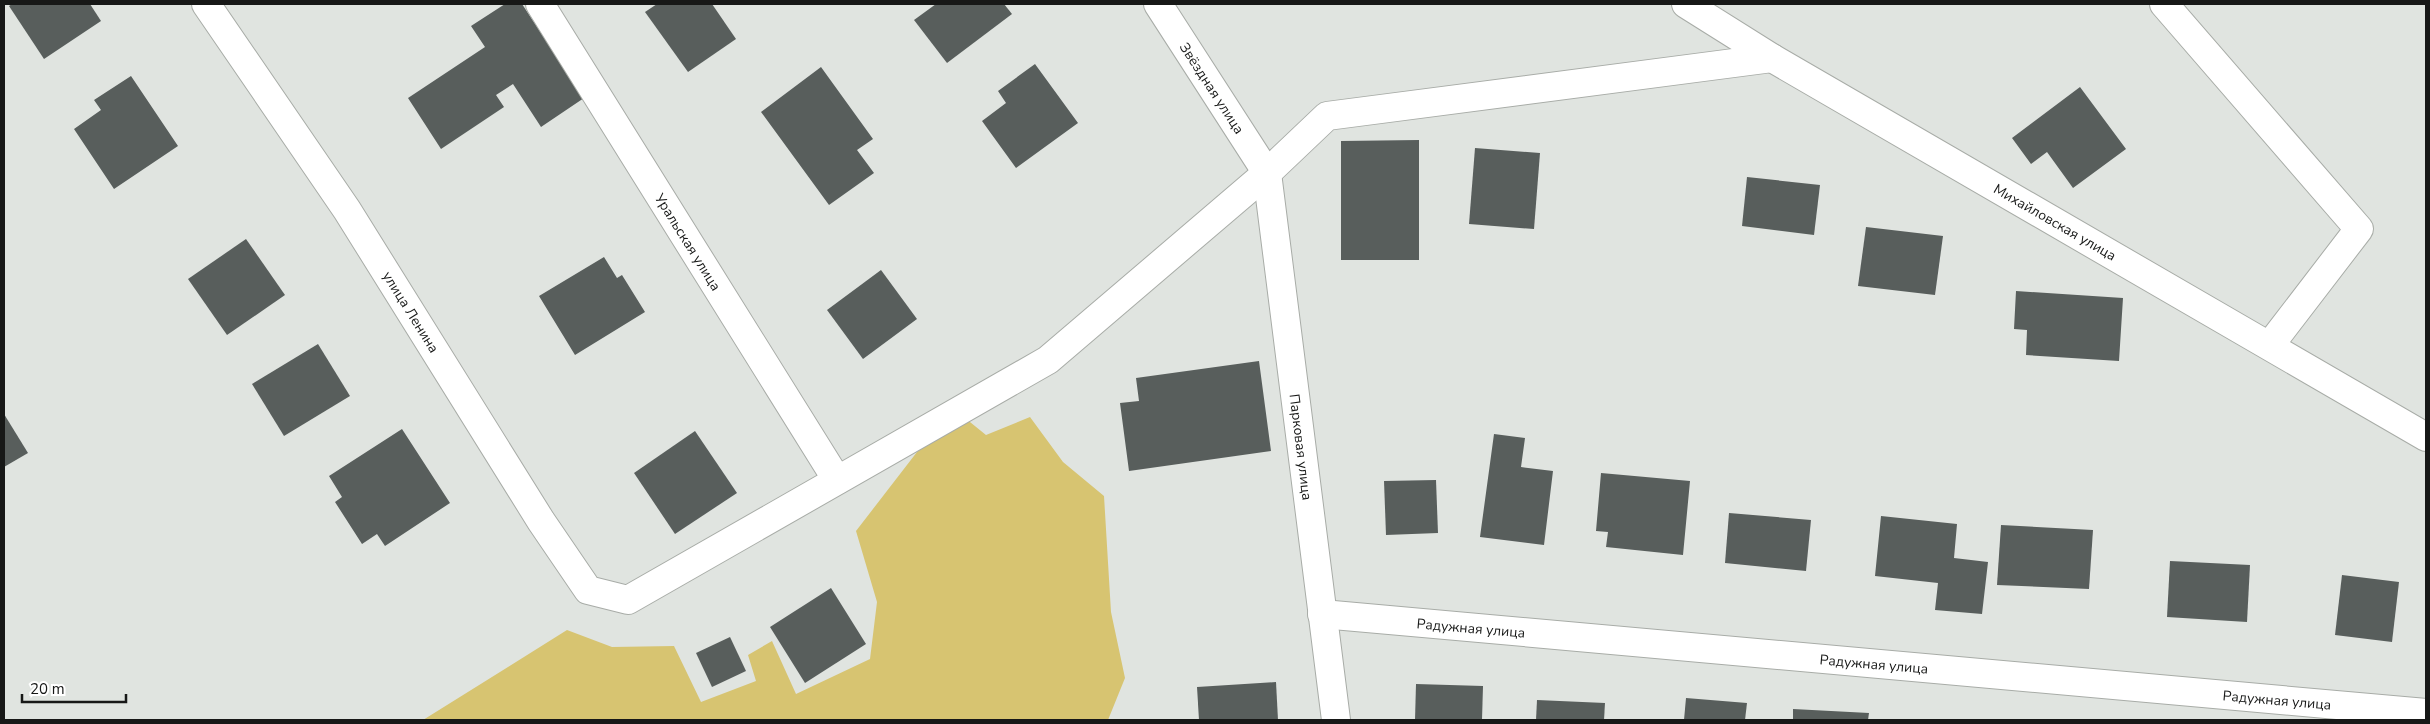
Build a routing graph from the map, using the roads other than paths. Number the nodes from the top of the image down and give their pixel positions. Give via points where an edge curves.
1 (206, 4) edge
2 (540, 4) edge
3 (1158, 4) edge
4 (1686, 4) edge
5 (2164, 4) edge
6 (1772, 58) junction
7 (1267, 173) junction
8 (2270, 345) junction
9 (2426, 437) edge
10 (837, 480) junction
11 (1322, 614) junction
12 (2426, 713) edge
13 (1336, 720) edge

1 - 10 street, улица Ленина via 347,210 541,521 588,590 628,600
2 - 10 street, Уральская улица
3 - 7 street, Звёздная улица
4 - 6 street, Михайловская улица
5 - 8 street via 2359,229
6 - 7 street via 1327,116
6 - 8 street, Михайловская улица
7 - 10 street via 1048,360
7 - 11 street, Парковая улица
8 - 9 street, Михайловская улица
11 - 12 street, Радужная улица
11 - 13 street, Парковая улица

